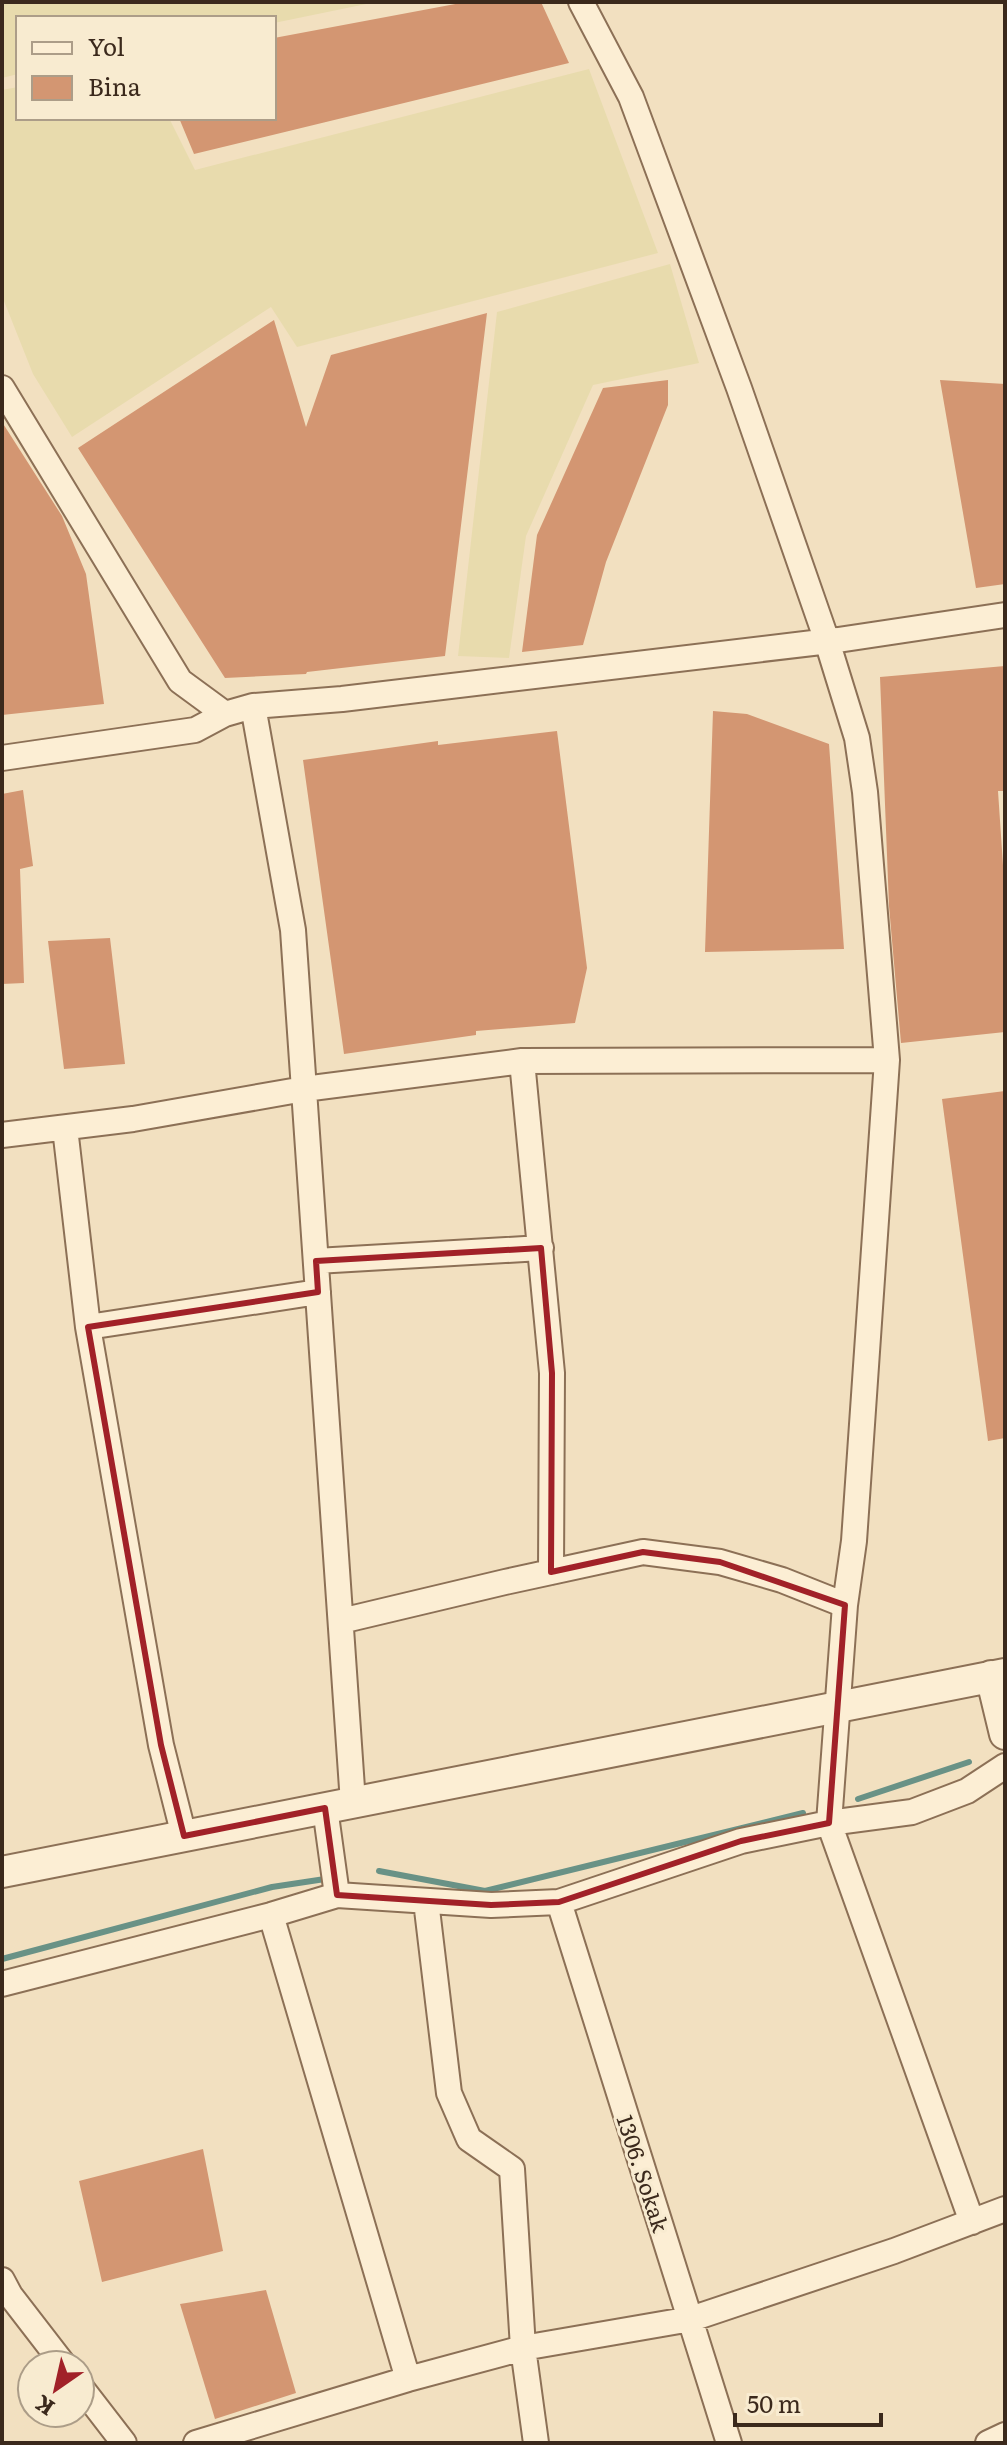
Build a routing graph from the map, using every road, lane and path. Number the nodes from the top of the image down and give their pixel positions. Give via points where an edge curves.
1 (581, 2) edge
2 (2, 388) edge
3 (1005, 615) edge
4 (827, 641) junction
5 (253, 706) junction
6 (225, 714) junction
7 (2, 758) edge
8 (887, 1060) junction
9 (522, 1061) junction
10 (304, 1089) junction
11 (65, 1128) junction
12 (2, 1135) edge
13 (541, 1248) junction
14 (316, 1261) junction
15 (318, 1292) junction
16 (88, 1327) junction
17 (551, 1572) junction
18 (845, 1605) junction
19 (341, 1621) junction
20 (998, 1675) edge
21 (836, 1707) junction
22 (1005, 1734) edge
23 (1005, 1766) edge
24 (339, 1806) junction
25 (829, 1823) junction
26 (184, 1836) junction
27 (2, 1872) edge
28 (337, 1895) junction
29 (426, 1901) junction
30 (559, 1902) junction
31 (271, 1915) junction
32 (2, 1984) edge
33 (1005, 2209) edge
34 (972, 2222) junction
35 (2, 2280) edge
36 (691, 2319) junction
37 (523, 2348) junction
38 (52, 2349) edge
39 (408, 2379) junction
40 (96, 2407) edge
41 (1005, 2435) edge
42 (124, 2443) edge
43 (196, 2443) edge
44 (536, 2443) edge
45 (729, 2443) edge
46 (988, 2443) edge

1 - 4 street via 631,97
2 - 6 street via 180,681
3 - 4 street
4 - 5 street
4 - 8 street via 857,738 865,792
5 - 6 street
5 - 10 street via 293,930
6 - 7 street via 195,730
8 - 9 street
8 - 18 street via 854,1541
9 - 10 street
9 - 13 street
10 - 11 street
10 - 14 street
11 - 12 street
11 - 16 street
13 - 14 street
13 - 17 street via 552,1373
14 - 15 street
15 - 16 street
15 - 19 street
16 - 26 street via 161,1745
17 - 18 street via 643,1552 720,1562
17 - 19 street
18 - 21 street
19 - 24 street
20 - 21 street
20 - 22 street
21 - 24 street
21 - 25 street
23 - 25 street via 967,1791 912,1812
24 - 26 street
24 - 28 street
25 - 30 street via 741,1841
25 - 34 street
26 - 27 street
28 - 29 street
28 - 31 street
29 - 30 street
29 - 37 street via 449,2093 469,2139 512,2169
30 - 36 street, 1306. Sokak
31 - 32 street
31 - 39 street
33 - 34 street
34 - 36 street
35 - 38 street
36 - 37 street
36 - 45 street, 1306. Sokak
37 - 39 street
37 - 44 street
39 - 43 street
40 - 42 street
41 - 46 street

